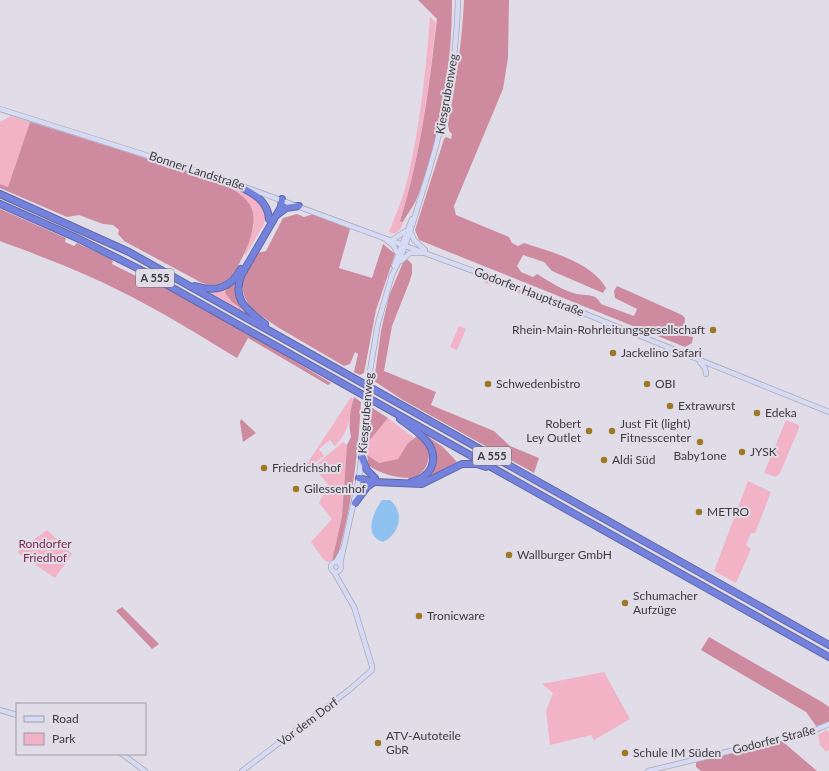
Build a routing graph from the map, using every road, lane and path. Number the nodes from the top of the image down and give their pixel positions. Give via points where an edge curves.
1 (458, 0) edge
2 (0, 109) edge
3 (231, 182) junction
4 (0, 194) edge
5 (282, 199) junction
6 (0, 204) edge
7 (299, 206) junction
8 (272, 218) junction
9 (409, 232) junction
10 (381, 236) junction
11 (392, 240) junction
12 (404, 244) junction
13 (428, 253) junction
14 (398, 254) junction
15 (399, 263) junction
16 (392, 277) junction
17 (184, 282) junction
18 (291, 343) junction
19 (699, 360) junction
20 (706, 374) dead end
21 (378, 403) junction
22 (829, 412) edge
23 (362, 458) junction
24 (504, 474) junction
25 (359, 478) junction
26 (374, 480) junction
27 (402, 483) junction
28 (355, 503) junction
29 (338, 563) junction
30 (336, 572) junction
31 (829, 645) edge
32 (829, 657) edge
33 (0, 710) edge
34 (16, 715) edge
35 (829, 724) edge
36 (123, 755) edge
37 (145, 771) edge
38 (242, 771) edge
39 (648, 771) edge

1 - 9 main road, Kiesgrubenweg via 453,71 443,123
2 - 3 main road, Bonner Landstraße
3 - 5 main road, Bonner Landstraße
3 - 8 highway via 264,202
4 - 17 highway, A 555 via 93,235
5 - 7 main road, Bonner Landstraße
5 - 8 highway
6 - 21 highway, A 555 via 77,238 138,269
7 - 8 highway via 286,208
7 - 10 main road, Bonner Landstraße
8 - 17 highway via 238,274 226,287 210,290
8 - 18 highway via 242,274 238,285 239,296 251,314
9 - 11 main road
9 - 12 main road, Kiesgrubenweg
9 - 13 main road
10 - 11 main road, Bonner Landstraße
10 - 14 main road via 393,245
11 - 12 main road, Bonner Landstraße
12 - 13 main road, Godorfer Hauptstraße
12 - 14 main road, Kiesgrubenweg
12 - 15 main road, Kiesgrubenweg
13 - 15 main road, Godorfer Hauptstraße via 410,253
13 - 19 main road, Godorfer Hauptstraße
14 - 16 main road, Kiesgrubenweg
15 - 16 main road, Kiesgrubenweg
16 - 23 main road, Kiesgrubenweg, bridge via 378,324 370,371
17 - 18 highway, A 555
18 - 31 highway, A 555
19 - 20 main road
19 - 22 main road, Godorfer Hauptstraße
21 - 24 highway, A 555
21 - 27 highway via 418,432 432,452 432,465 425,476 417,481
23 - 25 main road, Kiesgrubenweg
23 - 26 highway
24 - 27 highway via 470,463 453,468 422,484
24 - 32 highway, A 555
25 - 26 highway
25 - 28 main road, Kiesgrubenweg
26 - 27 highway
26 - 28 highway
28 - 29 main road, Kiesgrubenweg
29 - 30 main road via 341,569
29 - 30 main road via 331,566
30 - 38 main road, Vor dem Dorf via 338,581 354,607 372,670
33 - 34 main road
35 - 39 main road, Godorfer Straße via 813,731
36 - 37 main road

